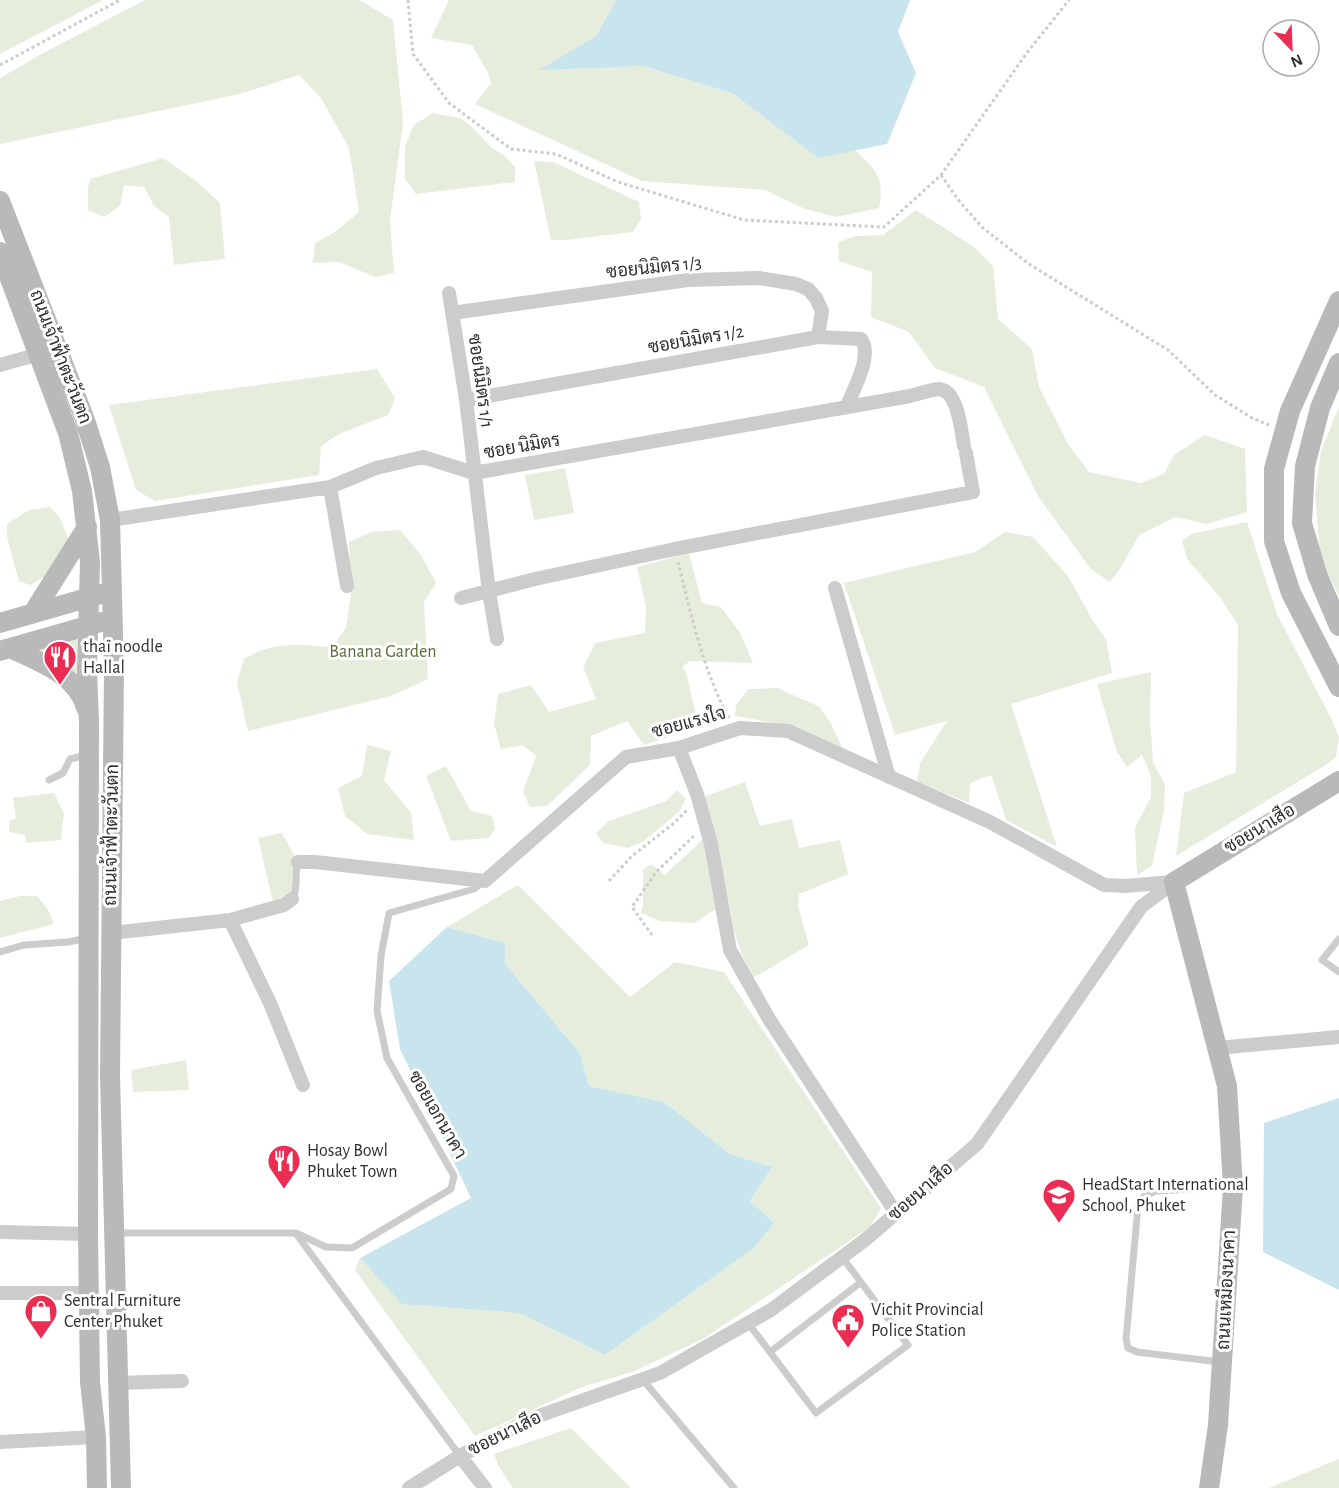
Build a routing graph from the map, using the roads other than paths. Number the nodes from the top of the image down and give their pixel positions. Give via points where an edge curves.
1 (0, 201) edge
2 (0, 252) edge
3 (449, 293) dead end
4 (1339, 302) edge
5 (452, 314) junction
6 (819, 337) junction
7 (39, 354) junction
8 (1339, 363) edge
9 (0, 365) edge
10 (466, 400) junction
11 (847, 406) junction
12 (474, 473) junction
13 (330, 487) junction
14 (110, 520) junction
15 (87, 527) junction
16 (347, 586) dead end
17 (835, 588) dead end
18 (112, 591) junction
19 (489, 592) junction
20 (89, 597) junction
21 (461, 598) dead end
22 (33, 613) junction
23 (112, 619) junction
24 (0, 623) edge
25 (89, 625) junction
26 (1339, 626) edge
27 (497, 639) dead end
28 (5, 649) edge
29 (1336, 678) edge
30 (89, 723) junction
31 (679, 748) junction
32 (89, 754) junction
33 (889, 777) junction
34 (49, 780) dead end
35 (1339, 781) edge
36 (297, 862) joint
37 (485, 881) junction
38 (1174, 882) junction
39 (292, 899) joint
40 (230, 920) junction
41 (111, 933) junction
42 (88, 938) junction
43 (1339, 940) edge
44 (0, 952) edge
45 (1339, 972) edge
46 (1339, 1037) edge
47 (1217, 1048) junction
48 (303, 1084) dead end
49 (1233, 1187) junction
50 (897, 1213) junction
51 (0, 1232) edge
52 (114, 1233) junction
53 (296, 1233) junction
54 (88, 1234) junction
55 (842, 1257) junction
56 (860, 1283) junction
57 (0, 1293) edge
58 (88, 1293) junction
59 (748, 1323) junction
60 (770, 1352) junction
61 (1223, 1363) junction
62 (642, 1379) junction
63 (182, 1381) dead end
64 (117, 1383) junction
65 (96, 1437) junction
66 (0, 1442) edge
67 (460, 1456) junction
68 (97, 1488) edge
69 (121, 1488) edge
70 (409, 1488) edge
71 (485, 1488) edge
72 (734, 1488) edge
73 (1209, 1488) edge

1 - 14 main road, ถนนเจ้าฟ้าตะวันตก via 85,420 100,467
2 - 7 main road, ถนนเจ้าฟ้าตะวันตก
3 - 5 street, ซอยนิมิตร 1/1
4 - 29 main road via 1290,411 1274,469 1274,541 1291,592
5 - 6 street, ซอยนิมิตร 1/3 via 688,280 759,278 808,289 822,311
5 - 10 street, ซอยนิมิตร 1/1
6 - 10 street, ซอยนิมิตร 1/2
6 - 11 street, ซอยนิมิตร 1/2 via 861,339 866,345 867,355
7 - 9 street
7 - 15 main road, ถนนเจ้าฟ้าตะวันตก via 73,449
8 - 26 main road via 1320,408 1305,466 1302,524
10 - 12 street, ซอยนิมิตร 1/1
11 - 12 street, ซอย นิมิตร
11 - 19 street, ซอย นิมิตร via 946,390 956,406 974,492 675,549
12 - 13 street, ซอย นิมิตร via 423,457 376,468
12 - 19 street, ซอยนิมิตร 1/1
13 - 14 street, ซอย นิมิตร
13 - 16 street
14 - 18 main road, ถนนเจ้าฟ้าตะวันตก
15 - 20 main road, ถนนเจ้าฟ้าตะวันตก
15 - 22 main road
17 - 33 street
18 - 20 main road
18 - 23 main road, ถนนเจ้าฟ้าตะวันตก
19 - 21 street
19 - 27 street, ซอยนิมิตร 1/1
20 - 22 main road
20 - 25 main road, ถนนเจ้าฟ้าตะวันตก
22 - 24 main road
23 - 25 main road
23 - 41 main road, ถนนเจ้าฟ้าตะวันตก
25 - 28 main road
25 - 30 main road, ถนนเจ้าฟ้าตะวันตก
28 - 30 main road via 41,662 72,682 84,701
30 - 32 main road, ถนนเจ้าฟ้าตะวันตก
31 - 33 street, ซอยแรงใจ via 740,728 788,731
31 - 37 street, ซอยแรงใจ via 626,756
31 - 50 street via 706,825 730,950 769,1019
32 - 34 lane via 70,759 63,773
32 - 42 main road, ถนนเจ้าฟ้าตะวันตก
33 - 38 street, ซอยแรงใจ via 990,822 1104,885
35 - 38 main road, ซอยนาเสือ
36 - 37 street
36 - 39 lane via 297,891
37 - 53 lane, ซอยเอกนาคา via 474,889 389,913 381,956 377,1011 387,1058 454,1176 450,1189 352,1248 326,1247
38 - 47 main road, ถนนเหมืองนาคา
38 - 50 street, ซอยนาเสือ via 1141,907 977,1144
39 - 40 street
40 - 41 street
40 - 48 street
41 - 52 main road, ถนนเจ้าฟ้าตะวันตก
42 - 44 lane via 24,945
42 - 54 main road, ถนนเจ้าฟ้าตะวันตก
43 - 45 lane via 1322,960
46 - 47 street
47 - 49 main road, ถนนเหมืองนาคา via 1227,1086
49 - 61 main road, ถนนเหมืองนาคา
49 - 61 lane via 1156,1191 1144,1196 1138,1206 1126,1339 1128,1348 1137,1352
50 - 55 street, ซอยนาเสือ
51 - 54 street
52 - 53 lane, ซอยเอกนาคา
52 - 64 main road, ถนนเจ้าฟ้าตะวันตก
53 - 67 lane
54 - 58 main road, ถนนเจ้าฟ้าตะวันตก
55 - 56 lane
55 - 59 street, ซอยนาเสือ
56 - 60 lane
56 - 60 lane via 908,1345 816,1413
57 - 58 street
58 - 65 main road, ถนนเจ้าฟ้าตะวันตก
59 - 60 lane
59 - 62 street, ซอยนาเสือ via 660,1373
61 - 73 main road, ถนนเหมืองนาคา
62 - 67 street, ซอยนาเสือ via 530,1419
62 - 72 lane
63 - 64 street
64 - 69 main road, ถนนเจ้าฟ้าตะวันตก
65 - 66 street
65 - 68 main road, ถนนเจ้าฟ้าตะวันตก
67 - 70 street, ซอยนาเสือ
67 - 71 street

